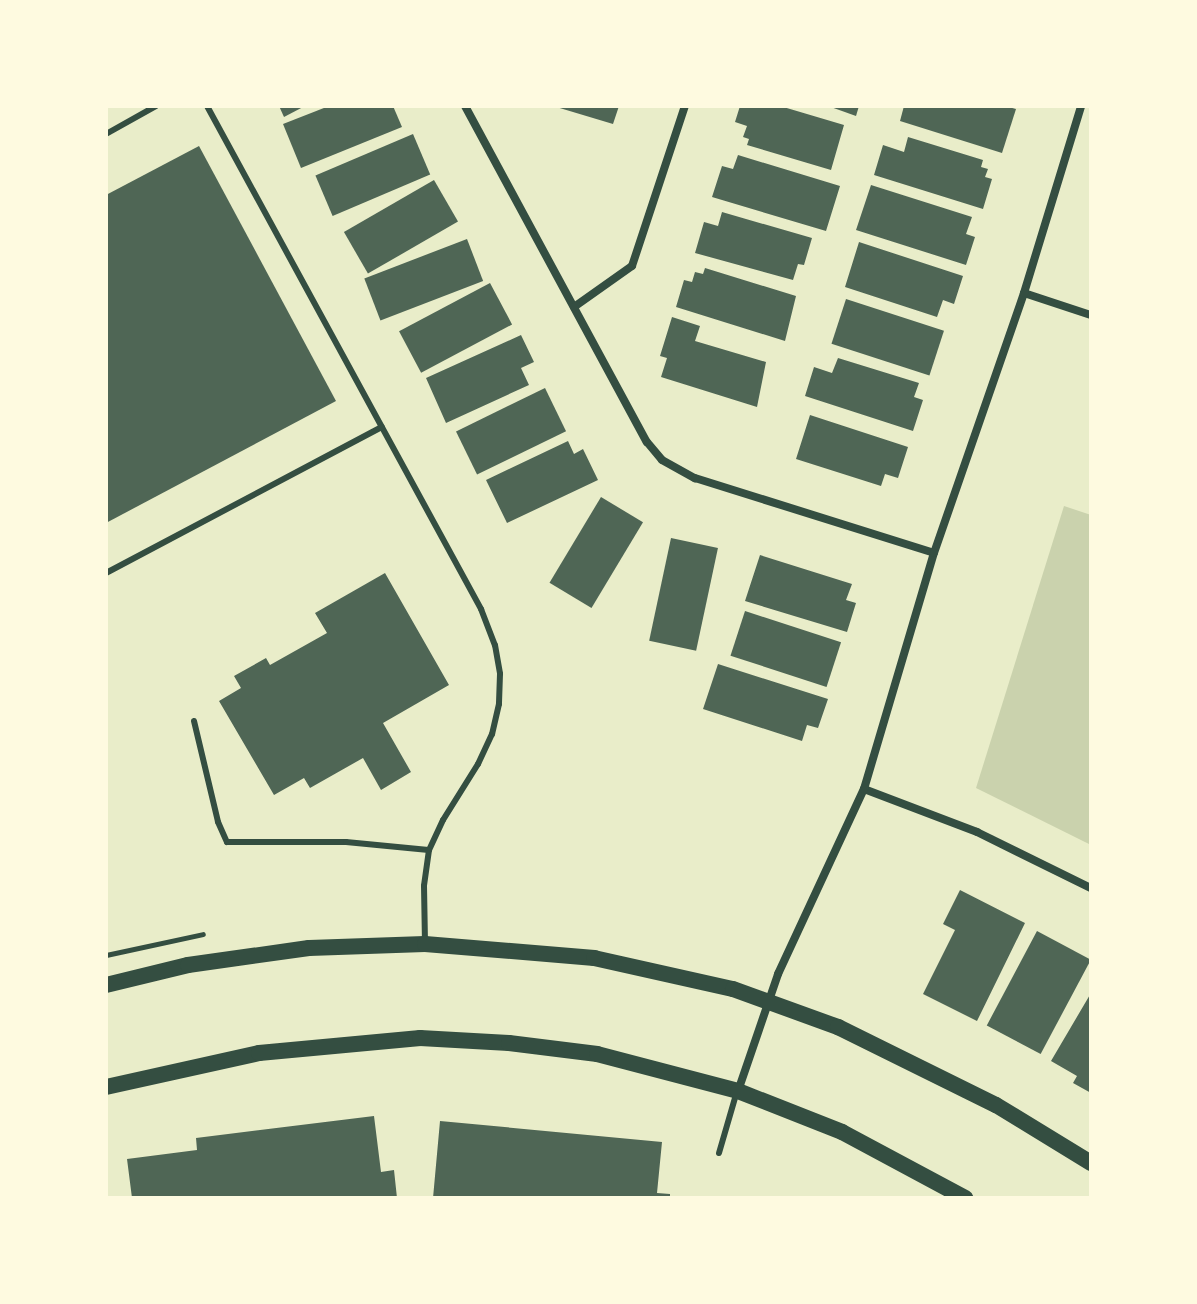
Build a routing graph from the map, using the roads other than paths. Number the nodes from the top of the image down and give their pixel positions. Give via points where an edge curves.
1 (156, 106) edge
2 (207, 106) edge
3 (465, 106) edge
4 (685, 106) edge
5 (1081, 106) edge
6 (106, 134) edge
7 (1024, 293) junction
8 (574, 307) junction
9 (1091, 315) edge
10 (382, 427) junction
11 (934, 553) junction
12 (106, 573) edge
13 (194, 721) dead end
14 (864, 789) junction
15 (429, 850) junction
16 (1091, 888) edge
17 (425, 944) junction
18 (106, 985) edge
19 (768, 1000) junction
20 (106, 1087) edge
21 (738, 1091) junction
22 (719, 1153) dead end
23 (1091, 1163) edge
24 (965, 1198) edge

1 - 6 lane
2 - 10 lane
3 - 8 street
4 - 8 street via 632,266
5 - 7 street
7 - 9 street
7 - 11 street
8 - 11 street via 647,442 671,466
10 - 12 lane
10 - 15 lane via 481,609 500,674 492,734
11 - 14 street
13 - 15 lane via 227,842 346,842
14 - 16 street via 977,832
14 - 19 street
15 - 17 lane
17 - 18 main road via 249,955
17 - 19 main road via 594,958
19 - 21 street
19 - 23 main road via 900,1056 996,1105
20 - 21 main road via 259,1053 420,1038 597,1054
21 - 22 lane
21 - 24 main road via 842,1132

